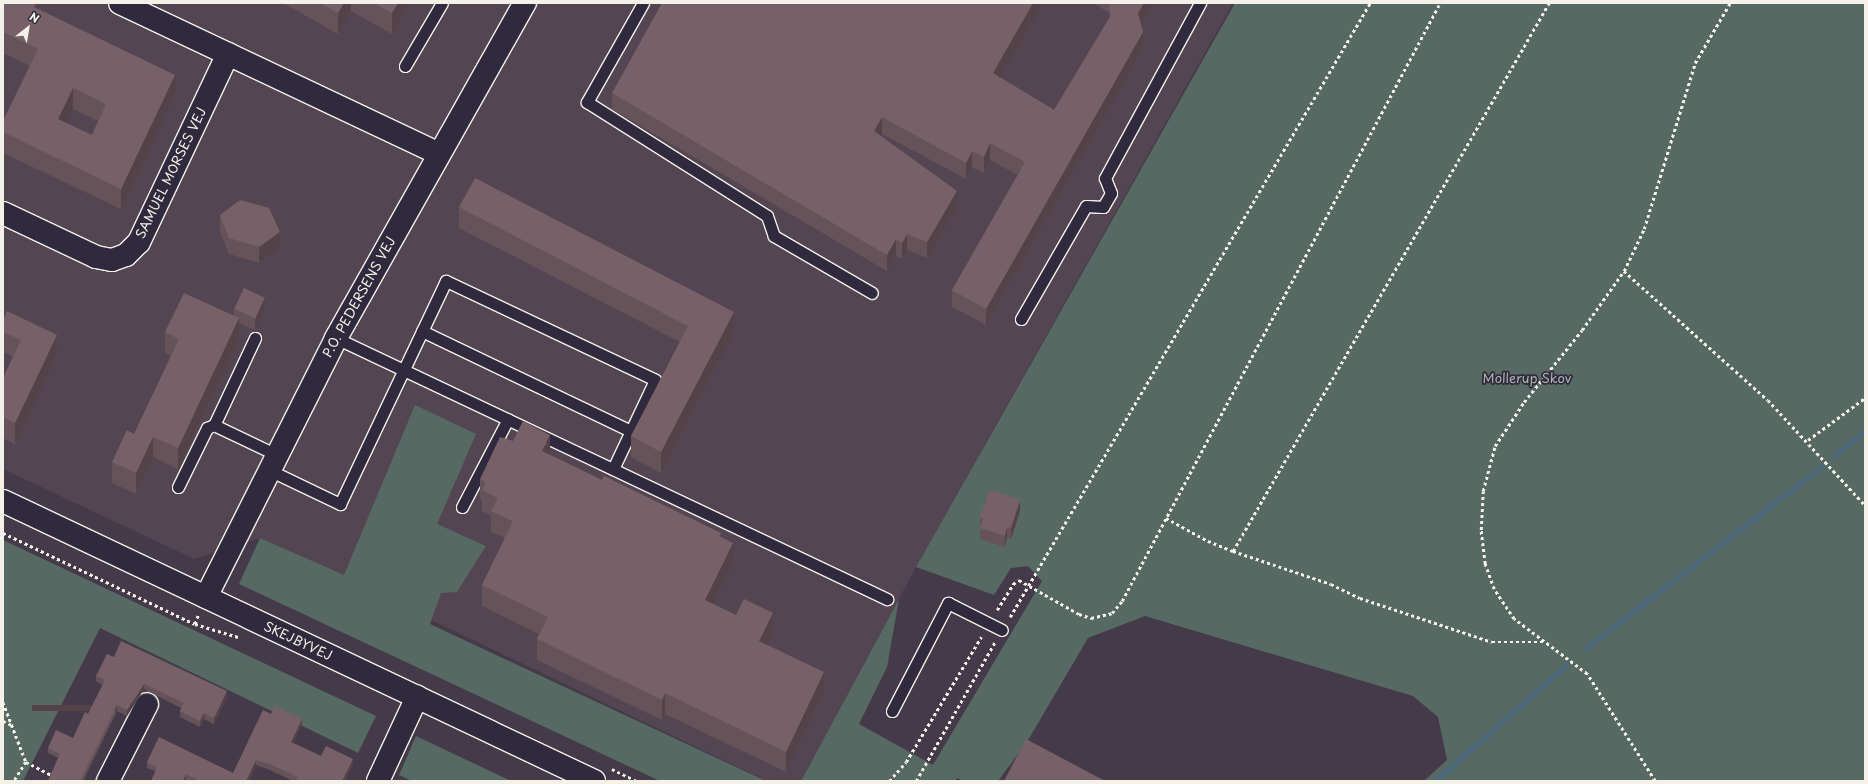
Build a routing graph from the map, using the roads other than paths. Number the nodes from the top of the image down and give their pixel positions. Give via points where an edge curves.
1 (442, 3) edge
2 (525, 3) edge
3 (643, 3) edge
4 (1200, 3) edge
5 (126, 4) edge
6 (228, 54) junction
7 (405, 66) dead end
8 (438, 154) junction
9 (3, 212) edge
10 (872, 293) dead end
11 (1021, 319) dead end
12 (422, 332) junction
13 (255, 338) dead end
14 (336, 338) junction
15 (404, 370) junction
16 (508, 419) junction
17 (214, 425) junction
18 (631, 431) junction
19 (273, 462) junction
20 (613, 469) junction
21 (178, 487) dead end
22 (3, 501) edge
23 (462, 507) dead end
24 (206, 597) junction
25 (887, 599) dead end
26 (1002, 630) road end
27 (418, 697) junction
28 (147, 704) dead end
29 (892, 712) dead end
30 (108, 781) edge
31 (378, 781) edge
32 (594, 781) edge

1 - 7 lane
2 - 8 street, P.O. PEDERSENS VEJ
3 - 10 lane via 587,102 767,216 774,236
4 - 11 lane via 1105,178 1111,193 1103,207 1086,206
5 - 6 street
6 - 8 street
6 - 9 street, SAMUEL MORSES VEJ via 138,242 126,255 112,260 96,257
8 - 14 street, P.O. PEDERSENS VEJ
12 - 15 lane
12 - 18 lane
12 - 18 lane via 446,281 569,339 655,380
13 - 17 lane
14 - 15 lane
14 - 19 street, P.O. PEDERSENS VEJ
15 - 16 lane
15 - 19 lane via 340,504
16 - 20 lane
16 - 23 lane
17 - 19 lane
17 - 21 lane via 207,428
18 - 20 lane
19 - 24 street, P.O. PEDERSENS VEJ
20 - 25 lane
22 - 24 street, SKEJBYVEJ
24 - 27 street, SKEJBYVEJ
26 - 29 lane via 948,603
27 - 31 street
27 - 32 street, SKEJBYVEJ
28 - 30 street

